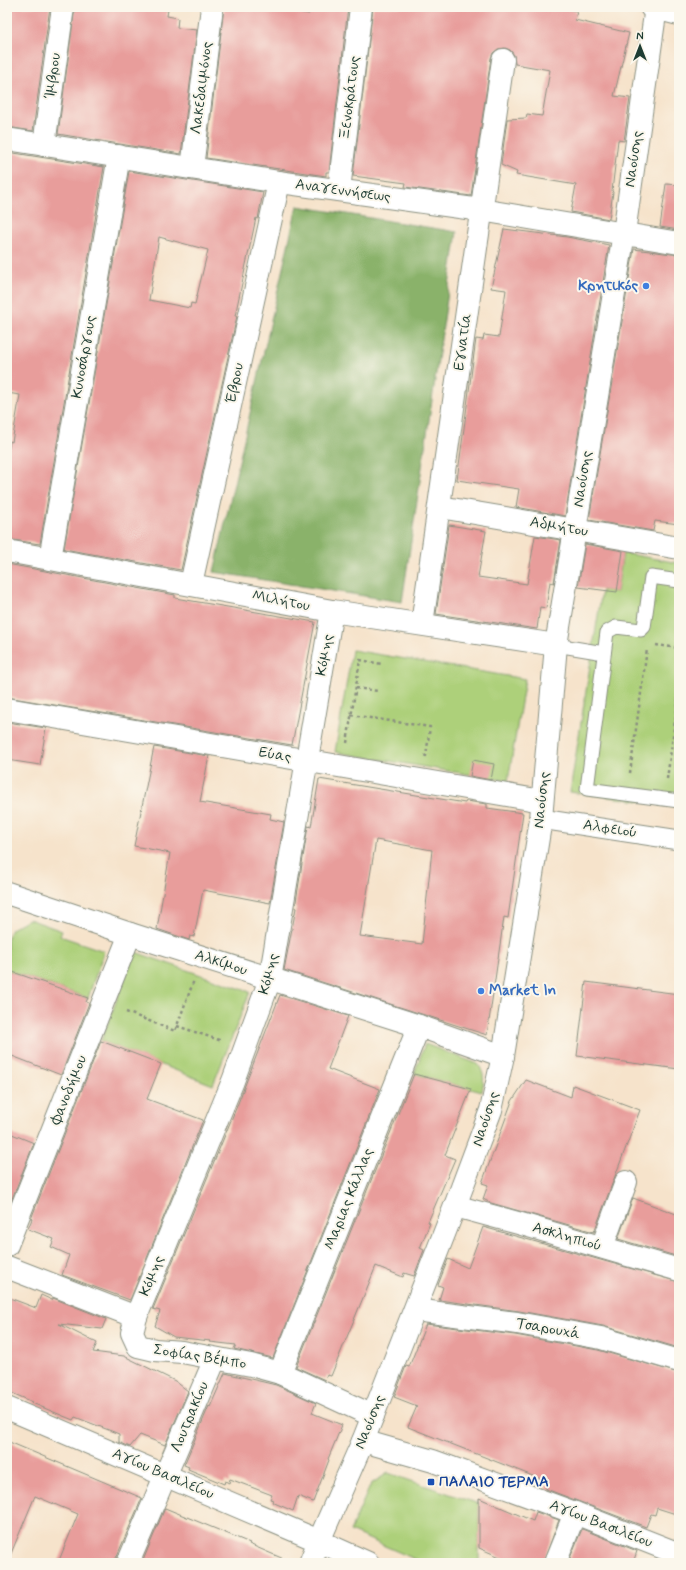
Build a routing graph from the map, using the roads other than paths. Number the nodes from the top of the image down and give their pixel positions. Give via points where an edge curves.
1 (62, 7) edge
2 (212, 7) edge
3 (361, 7) edge
4 (654, 7) edge
5 (679, 14) edge
6 (503, 60) dead end
7 (7, 139) edge
8 (44, 145) junction
9 (119, 156) junction
10 (192, 168) junction
11 (279, 182) junction
12 (339, 190) junction
13 (481, 210) junction
14 (624, 233) junction
15 (679, 243) edge
16 (440, 507) junction
17 (575, 530) junction
18 (679, 548) edge
19 (7, 551) edge
20 (50, 559) junction
21 (679, 581) edge
22 (191, 584) junction
23 (332, 611) junction
24 (422, 624) junction
25 (556, 645) junction
26 (604, 653) junction
27 (7, 709) edge
28 (306, 760) junction
29 (679, 801) edge
30 (541, 810) junction
31 (679, 840) edge
32 (7, 893) edge
33 (130, 934) junction
34 (270, 979) junction
35 (419, 1026) junction
36 (503, 1056) junction
37 (626, 1182) dead end
38 (455, 1206) junction
39 (7, 1245) edge
40 (602, 1247) junction
41 (7, 1266) edge
42 (679, 1270) edge
43 (415, 1310) junction
44 (136, 1317) junction
45 (215, 1359) junction
46 (679, 1361) edge
47 (280, 1373) junction
48 (8, 1412) edge
49 (372, 1416) junction
50 (363, 1441) junction
51 (166, 1475) junction
52 (575, 1513) junction
53 (319, 1541) junction
54 (679, 1554) edge
55 (128, 1563) edge
56 (310, 1563) edge
57 (368, 1563) edge
58 (556, 1563) edge

1 - 8 street, Ίμβρου
2 - 10 street, Λακεδαιμόνος
3 - 12 street, Ξενοκράτους
4 - 5 street
4 - 14 street, Ναούσης
6 - 13 street, Εγνατία
7 - 8 street, Αναγεννήσεως
8 - 9 street, Αναγεννήσεως
9 - 10 street, Αναγεννήσεως
9 - 20 street, Κυνοσάργους
10 - 11 street, Αναγεννήσεως
11 - 12 street, Αναγεννήσεως
11 - 22 street, Έβρου
12 - 13 street, Αναγεννήσεως
13 - 14 street, Αναγεννήσεως
13 - 16 street, Εγνατία
14 - 15 street, Αναγεννήσεως
14 - 17 street, Ναούσης
16 - 17 street, Αδμήτου
16 - 24 street, Εγνατία
17 - 18 street, Αδμήτου
17 - 25 street, Ναούσης
19 - 20 street, Μιλήτου
20 - 22 street, Μιλήτου
21 - 26 lane via 651,576 644,627 641,630 616,627 607,632
22 - 23 street, Μιλήτου
23 - 24 street, Μιλήτου
23 - 28 street, Κόμης
24 - 25 street, Μιλήτου
25 - 26 lane
25 - 30 street, Ναούσης
26 - 29 lane via 587,789
27 - 28 street, Εύας
28 - 30 street, Εύας
28 - 34 street, Κόμης
30 - 31 street, Αλφειού
30 - 36 street, Ναούσης
32 - 33 street, Αλκίμου
33 - 34 street, Αλκίμου
33 - 39 street, Φανοδήμου
34 - 35 street, Αλκίμου
34 - 44 street, Κόμης via 233,1081
35 - 36 street, Αλκίμου
35 - 47 street, Μαριας Κάλλας
36 - 38 street, Ναούσης via 491,1110
37 - 40 street
38 - 40 street, Ασκληπιού
38 - 43 street, Ναούσης
40 - 42 street, Ασκληπιού
41 - 44 street
43 - 46 street, Τσαρουχά via 517,1323 601,1338
43 - 49 street, Ναούσης
44 - 45 street, Σοφίας Βέμπο via 132,1332 138,1346
45 - 47 street, Σοφίας Βέμπο
45 - 51 street, Λουτρακίου
47 - 49 street, Σοφίας Βέμπο
48 - 51 street, Αγίου Βασιλείου
49 - 50 street, Ναούσης
50 - 52 street, Αγίου Βασιλείου via 434,1461
50 - 53 street, Ναούσης
51 - 53 street, Αγίου Βασιλείου
51 - 55 street, Λουτρακίου
52 - 54 street, Αγίου Βασιλείου
52 - 58 street
53 - 56 street, Ναούσης
53 - 57 street, Αγίου Βασιλείου

